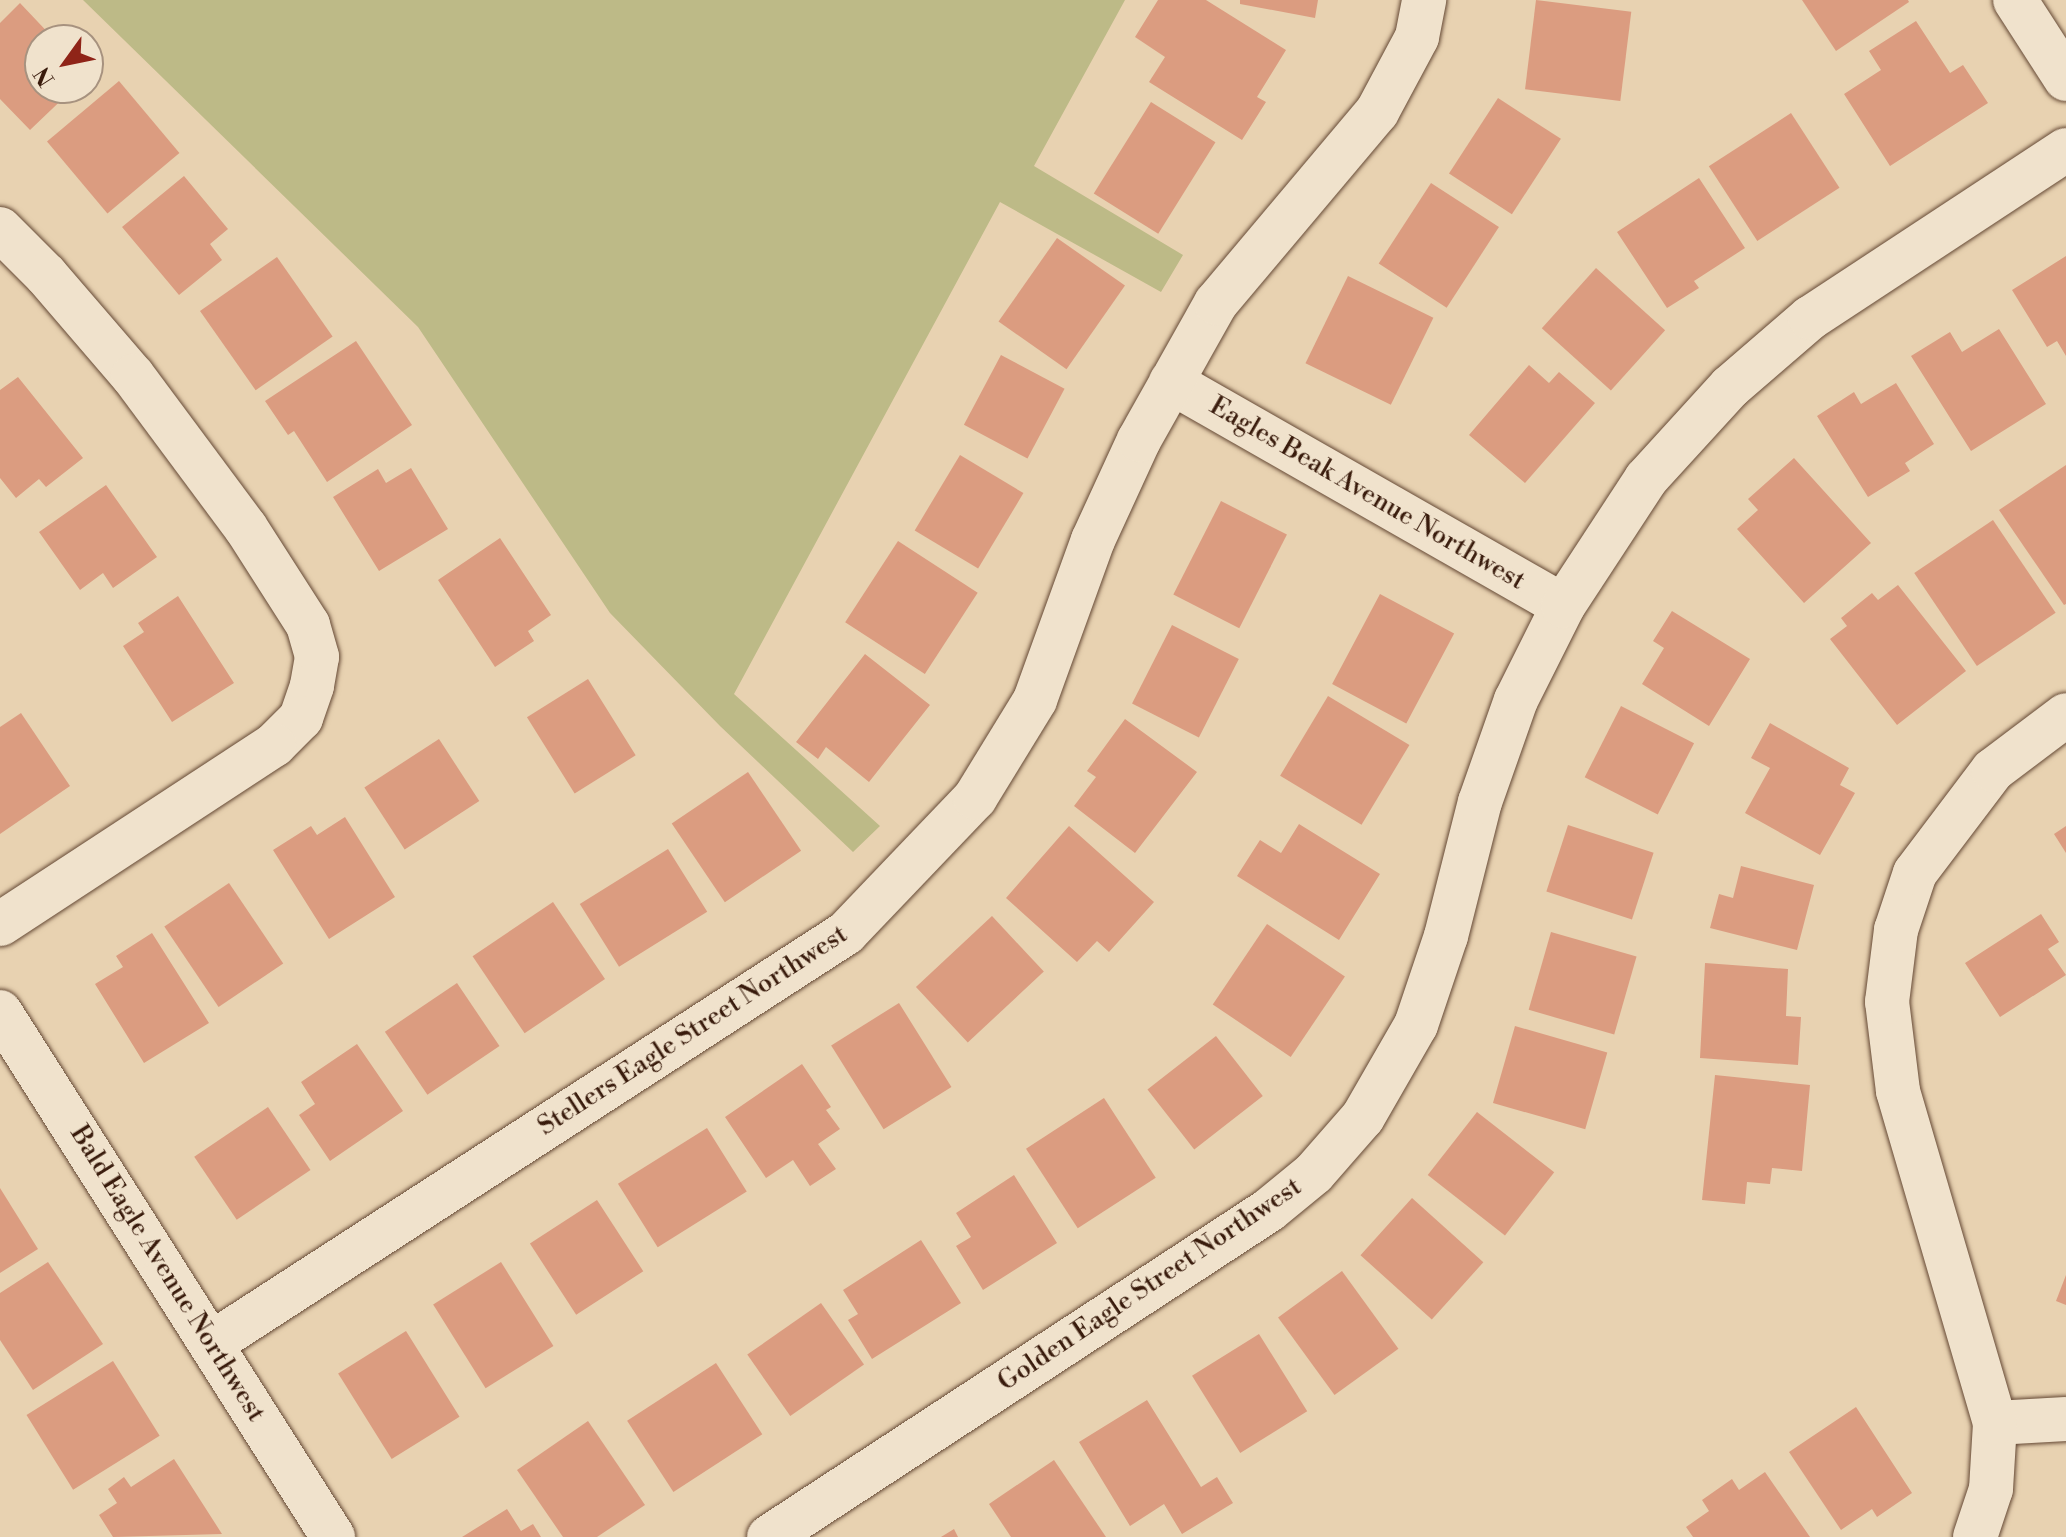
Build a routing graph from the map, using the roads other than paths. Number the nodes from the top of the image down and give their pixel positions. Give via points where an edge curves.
1 (1424, 0) edge
2 (2015, 0) edge
3 (2066, 79) edge
4 (2066, 150) edge
5 (0, 229) edge
6 (1171, 382) junction
7 (1563, 606) junction
8 (2066, 715) edge
9 (0, 924) edge
10 (0, 1012) edge
11 (212, 1343) junction
12 (2066, 1419) edge
13 (1995, 1423) junction
14 (333, 1537) edge
15 (769, 1537) edge
16 (1975, 1537) edge

1 - 6 street, Stellers Eagle Street Northwest via 1417,37 1377,112 1216,303
2 - 3 street
4 - 7 street, Golden Eagle Street Northwest via 1810,318 1730,387 1646,479
5 - 9 street via 133,376 246,528 308,625 317,657 301,718 274,745
6 - 7 street, Eagles Beak Avenue Northwest
6 - 11 street, Stellers Eagle Street Northwest via 1093,540 1035,700 975,798 878,901 846,933
7 - 15 street, Golden Eagle Street Northwest via 1516,700 1480,802 1446,936 1416,1025 1363,1117 1314,1173 1269,1210
8 - 13 street via 1993,770 1915,873 1896,930 1887,1002 1898,1091
10 - 11 street, Bald Eagle Avenue Northwest
11 - 14 street, Bald Eagle Avenue Northwest
12 - 13 street
13 - 16 street via 1991,1489

